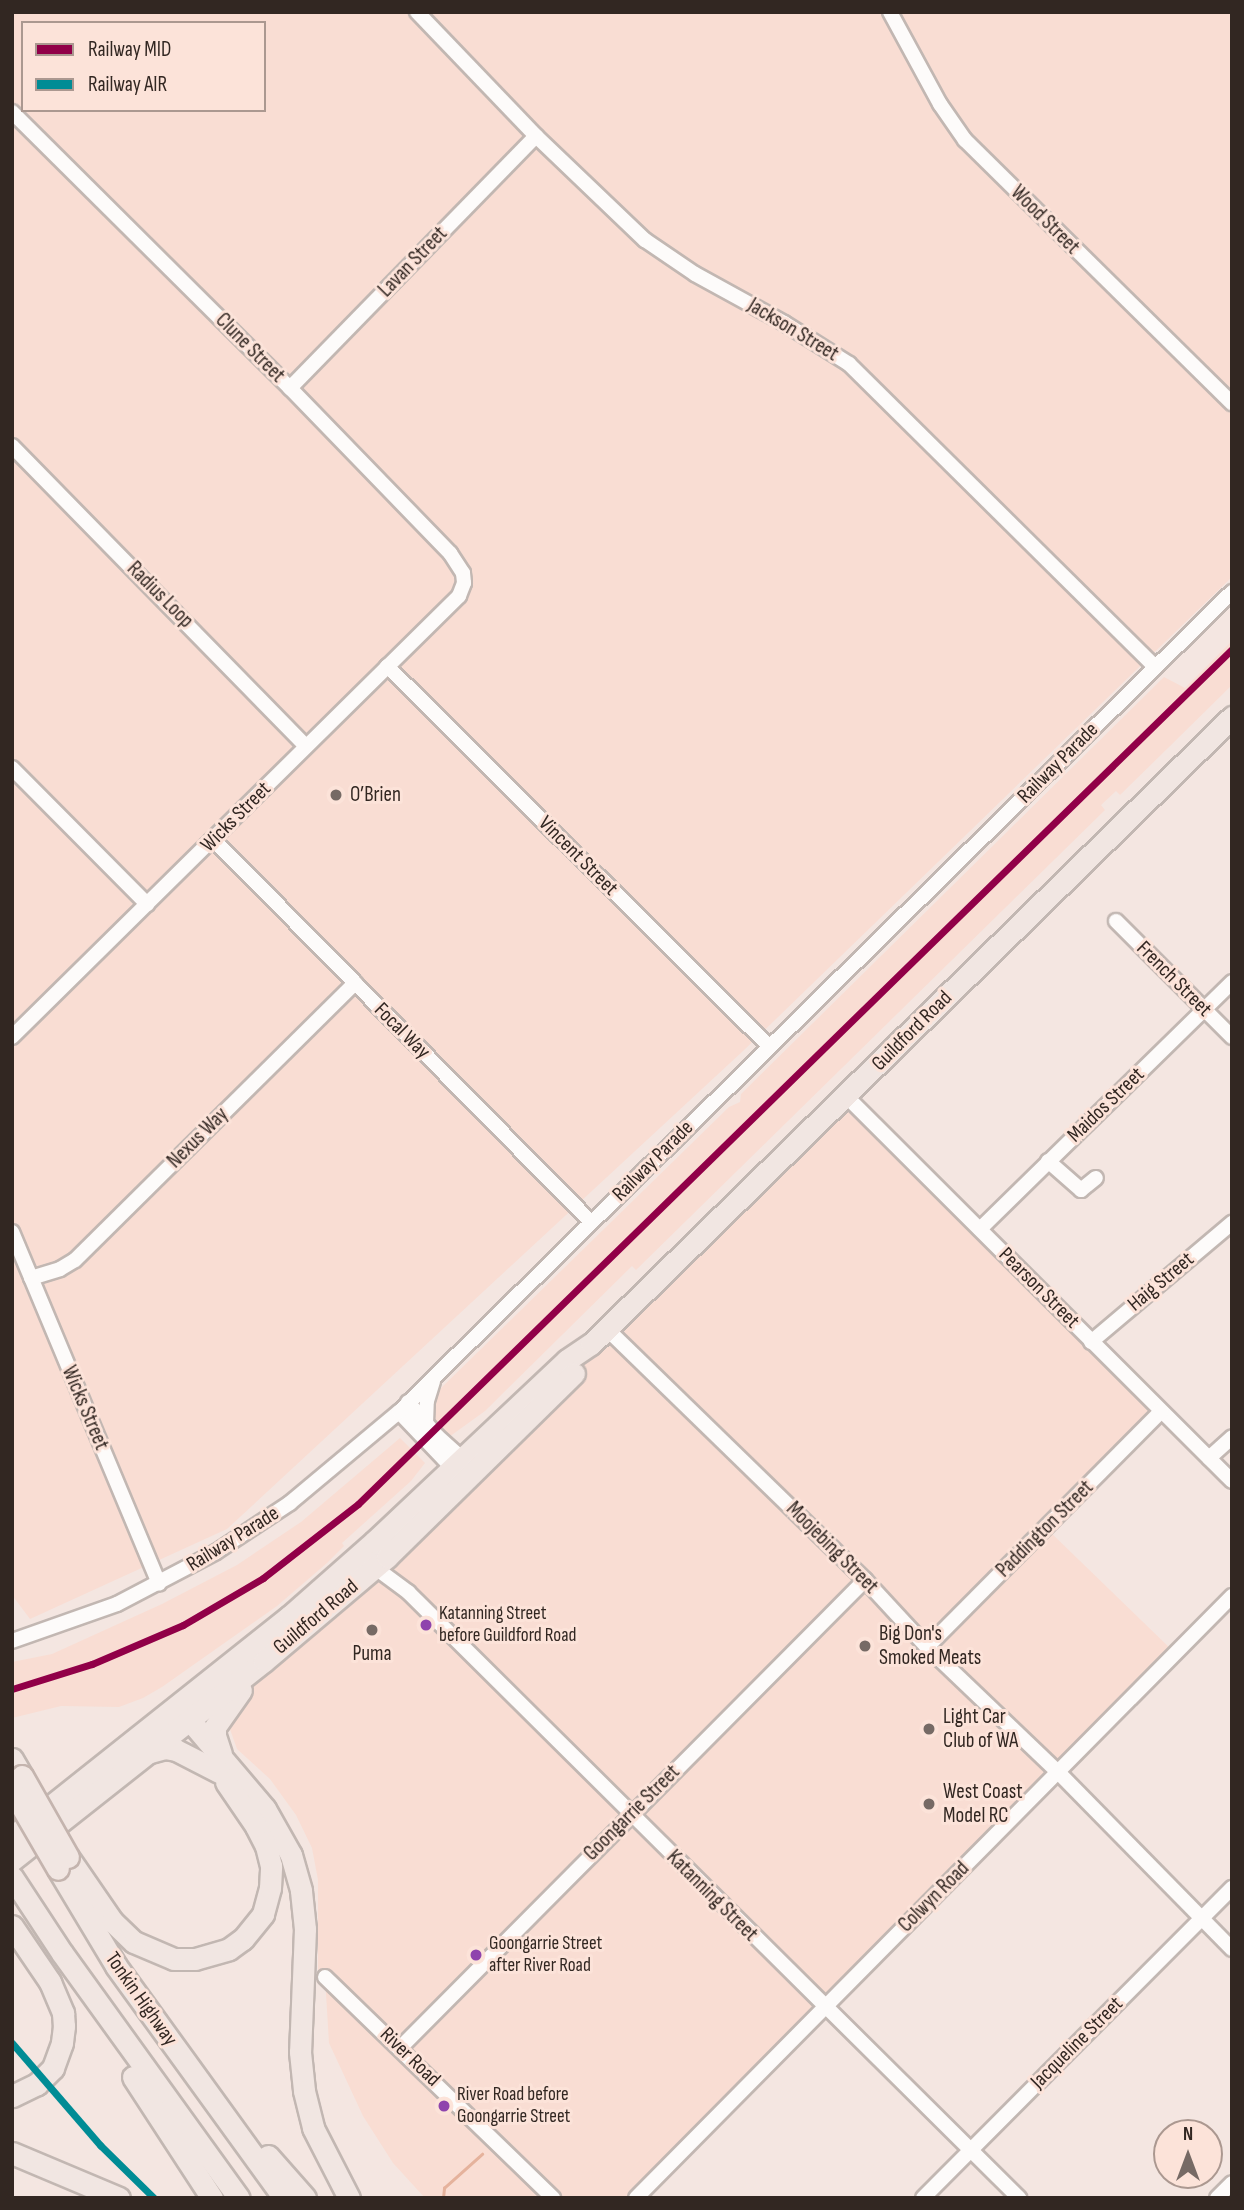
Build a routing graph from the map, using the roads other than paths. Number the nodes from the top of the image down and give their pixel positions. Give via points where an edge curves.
1 (417, 12) edge
2 (890, 12) edge
3 (12, 112) edge
4 (536, 136) junction
5 (290, 388) junction
6 (1232, 403) edge
7 (12, 446) edge
8 (1232, 592) edge
9 (459, 596) joint
10 (387, 666) junction
11 (1155, 667) junction
12 (1232, 717) edge
13 (306, 746) junction
14 (12, 768) edge
15 (213, 839) junction
16 (147, 904) junction
17 (1116, 921) dead end
18 (1232, 982) edge
19 (355, 983) junction
20 (1204, 1009) junction
21 (12, 1037) edge
22 (1232, 1037) edge
23 (769, 1046) junction
24 (846, 1096) junction
25 (1048, 1161) junction
26 (1097, 1178) dead end
27 (591, 1222) junction
28 (1232, 1223) edge
29 (980, 1229) junction
30 (12, 1233) edge
31 (31, 1278) junction
32 (607, 1329) junction
33 (1091, 1342) junction
34 (435, 1376) junction
35 (404, 1407) junction
36 (1161, 1411) junction
37 (426, 1424) junction
38 (1232, 1437) edge
39 (1209, 1458) junction
40 (464, 1470) junction
41 (1232, 1481) edge
42 (374, 1555) junction
43 (865, 1580) junction
44 (159, 1584) junction
45 (1232, 1596) edge
46 (12, 1641) edge
47 (927, 1647) junction
48 (264, 1661) junction
49 (179, 1717) junction
50 (147, 1753) junction
51 (221, 1766) junction
52 (1058, 1773) junction
53 (16, 1775) edge
54 (630, 1814) junction
55 (12, 1837) edge
56 (12, 1860) edge
57 (63, 1863) junction
58 (17, 1885) edge
59 (1232, 1888) edge
60 (1201, 1918) junction
61 (12, 1926) edge
62 (1232, 1949) edge
63 (62, 1953) junction
64 (326, 1977) dead end
65 (823, 2007) junction
66 (401, 2047) junction
67 (188, 2065) junction
68 (12, 2095) edge
69 (971, 2150) junction
70 (12, 2153) edge
71 (1232, 2183) edge
72 (119, 2198) edge
73 (212, 2198) edge
74 (239, 2198) edge
75 (284, 2198) edge
76 (305, 2198) edge
77 (349, 2198) edge
78 (553, 2198) edge
79 (636, 2198) edge
80 (923, 2198) edge
81 (1019, 2198) edge
82 (1217, 2198) edge

1 - 4 street, Jackson Street
2 - 6 street, Wood Street via 965,140
3 - 5 street, Clune Street
4 - 5 street, Lavan Street
4 - 11 street, Jackson Street via 645,240 695,275 849,364
5 - 9 street, Clune Street via 450,553 464,578
7 - 13 street, Radius Loop
8 - 11 street, Railway Parade
9 - 10 street, Wicks Street
10 - 13 street, Wicks Street
10 - 23 street, Vincent Street
11 - 23 street, Railway Parade
12 - 24 highway, Guildford Road
13 - 15 street, Wicks Street
14 - 16 street
15 - 16 street, Wicks Street
15 - 19 street, Focal Way
16 - 21 street, Wicks Street
17 - 20 street, French Street
18 - 20 street, Maidos Street
19 - 27 street, Focal Way
19 - 31 street, Nexus Way via 75,1260
20 - 22 street, French Street
20 - 25 street, Maidos Street
23 - 27 street, Railway Parade
24 - 29 street, Pearson Street
24 - 32 highway, Guildford Road
25 - 26 street via 1081,1190
25 - 29 street, Maidos Street
27 - 34 street, Railway Parade
28 - 33 street, Haig Street
29 - 33 street, Pearson Street
30 - 31 street, Wicks Street
31 - 44 street, Wicks Street
32 - 40 highway, Guildford Road via 591,1344 577,1370
32 - 43 street, Moojebing Street
33 - 36 street, Pearson Street
34 - 35 street, Railway Parade
34 - 37 street
35 - 37 street
35 - 40 street
35 - 44 street, Railway Parade via 290,1503
36 - 39 street, Pearson Street
36 - 47 street, Paddington Street
37 - 40 street
38 - 39 street
39 - 41 street, Pearson Street
40 - 42 highway, Guildford Road
42 - 48 highway, Guildford Road
42 - 49 highway, Guildford Road
42 - 54 street, Katanning Street
43 - 47 street, Moojebing Street
43 - 54 street, Goongarrie Street
44 - 46 street, Railway Parade
45 - 52 street, Colwyn Road
47 - 52 street, Moojebing Street
48 - 49 highway, Guildford Road
48 - 51 highway via 215,1727
49 - 50 highway, Guildford Road
49 - 51 highway
49 - 55 highway, Guildford Road
50 - 51 highway via 176,1750
50 - 56 highway, Guildford Road
51 - 57 highway via 266,1846 271,1866 263,1914 229,1949 195,1959 174,1959 134,1942
51 - 77 highway via 265,1809 291,1855 305,1929 300,2052 304,2091 313,2128
52 - 60 street, Moojebing Street
52 - 65 street, Colwyn Road
53 - 57 highway, Tonkin Highway, bridge
54 - 65 street, Katanning Street
54 - 66 street, Goongarrie Street
57 - 67 highway, Tonkin Highway via 116,1966
58 - 63 highway, Tonkin Highway
59 - 60 street, Jacqueline Street
60 - 62 street, Moojebing Street
60 - 69 street, Jacqueline Street
61 - 68 highway via 50,1982 64,2026 53,2068 37,2084
63 - 73 highway, Tonkin Highway via 80,1999
63 - 74 highway, Tonkin Highway
64 - 66 street, River Road
65 - 69 street, Katanning Street
65 - 79 street, Colwyn Road
66 - 78 street, River Road
67 - 75 highway, Tonkin Highway
67 - 76 highway
69 - 80 street, Jacqueline Street
69 - 81 street, Katanning Street
70 - 72 highway
71 - 82 street

